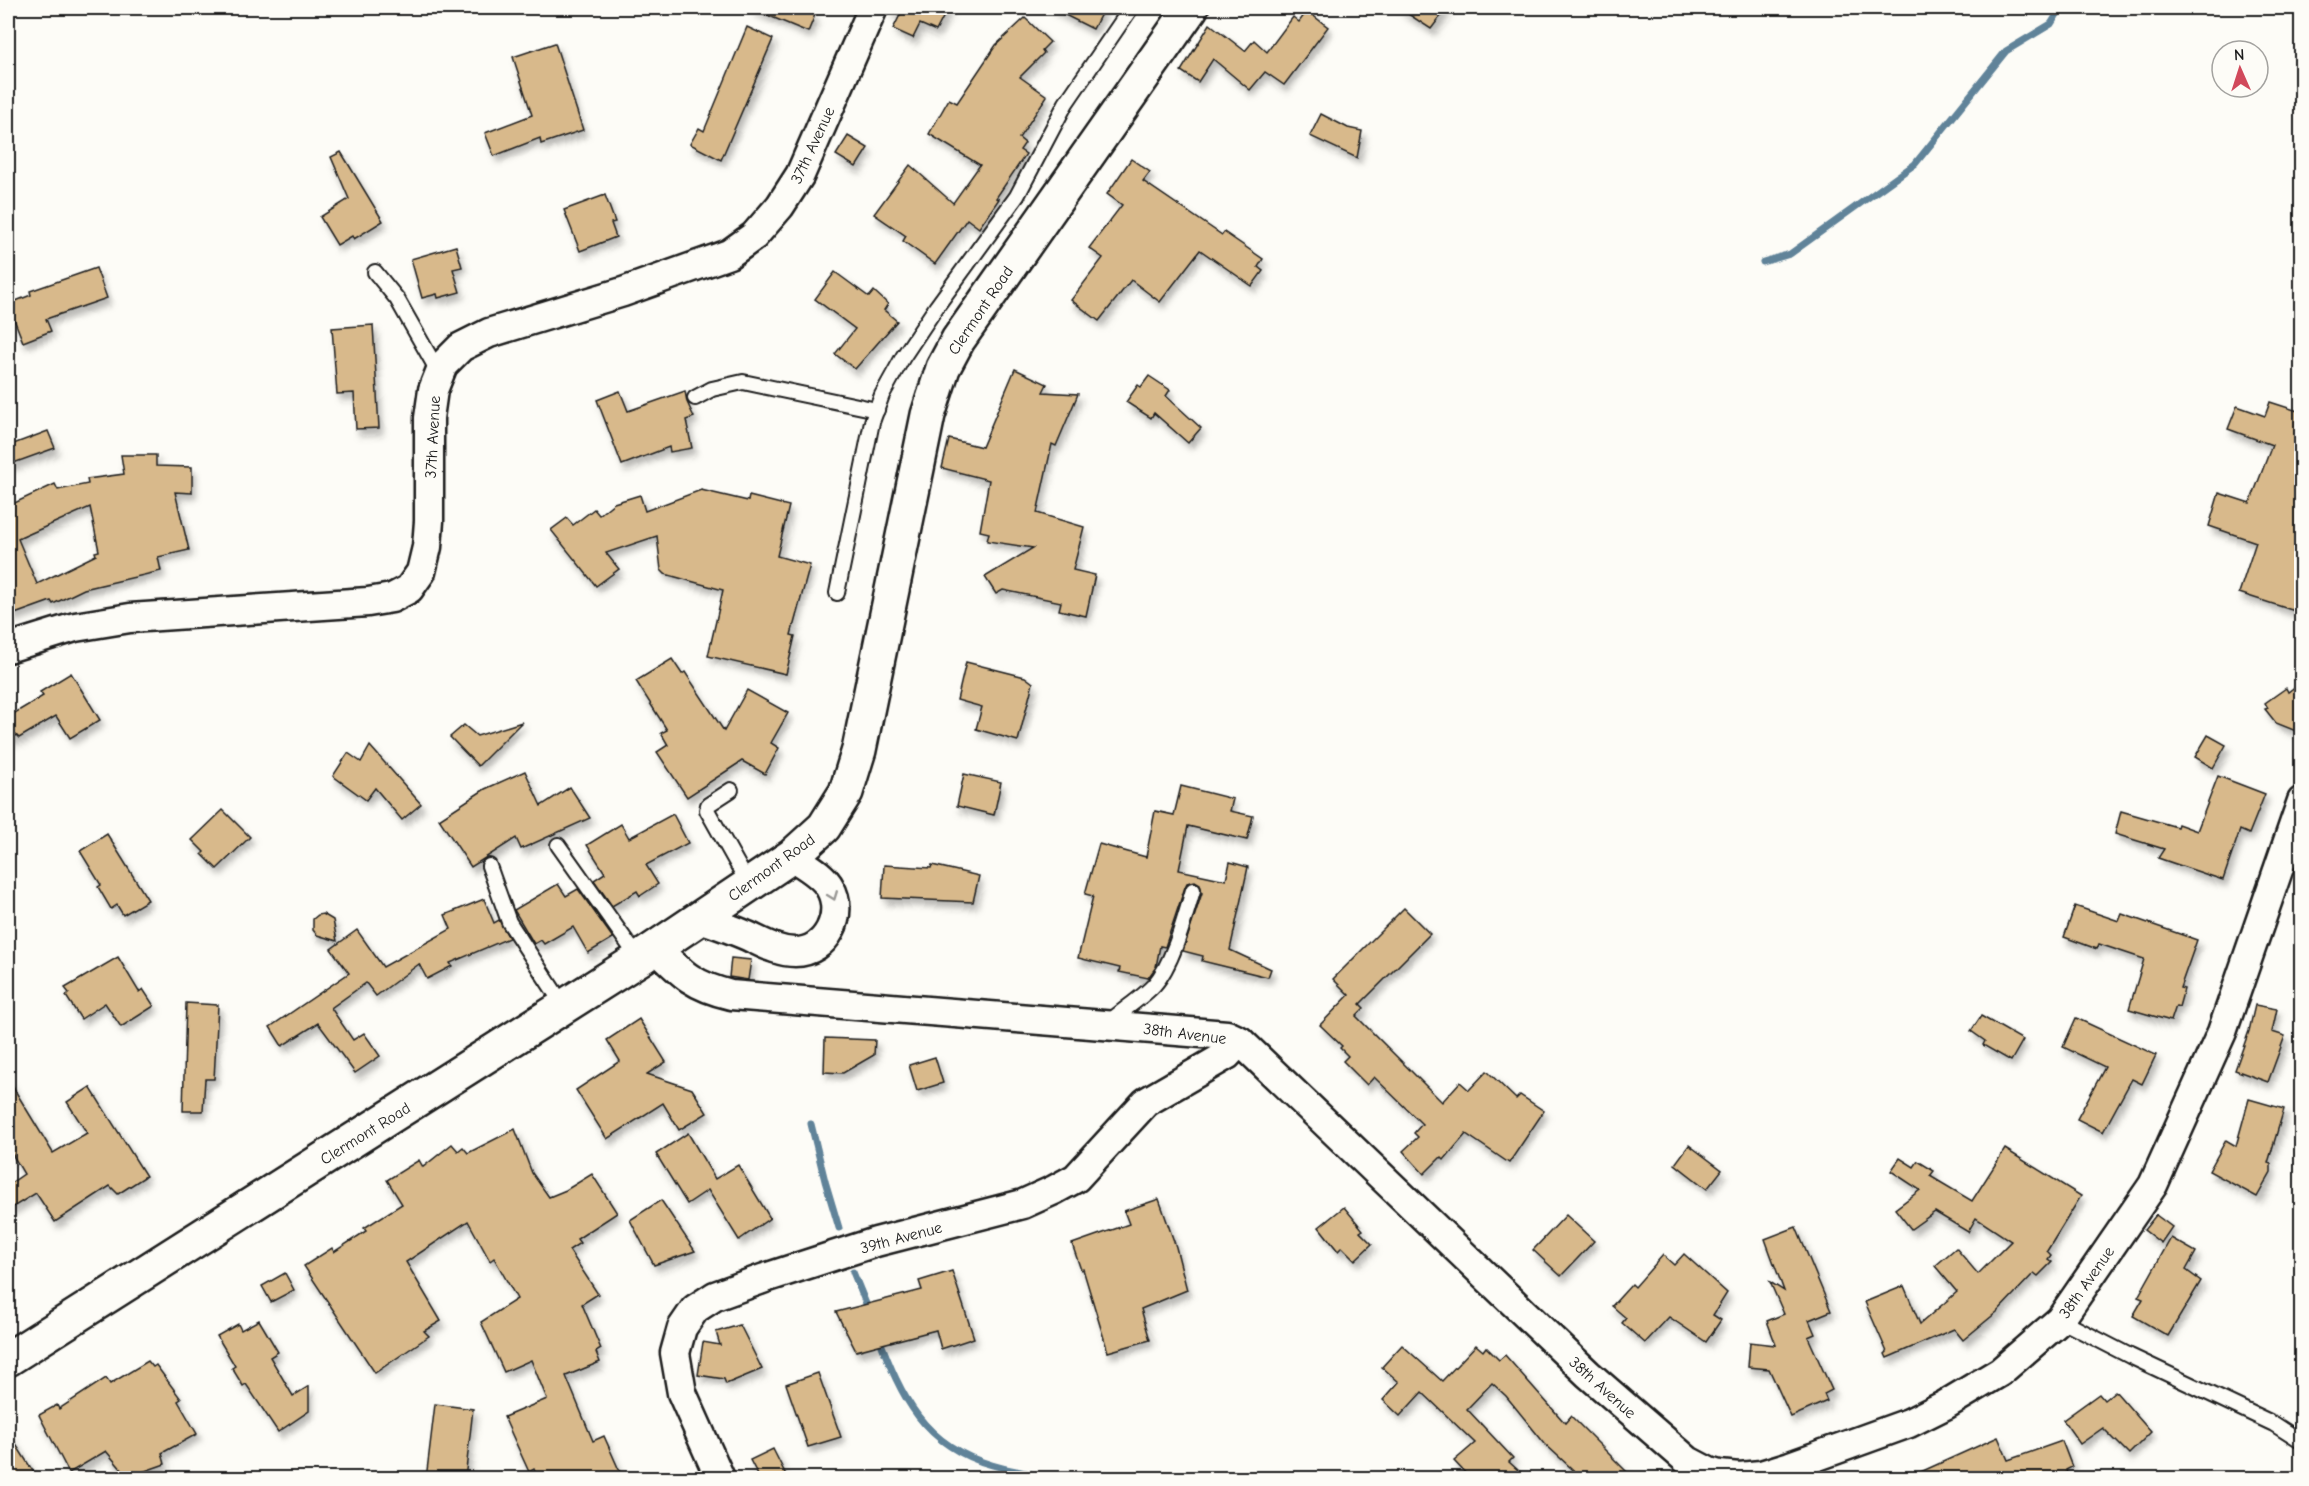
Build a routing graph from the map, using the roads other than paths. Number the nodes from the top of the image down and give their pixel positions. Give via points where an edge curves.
1 (873, 8) edge
2 (1131, 8) edge
3 (1191, 8) edge
4 (1021, 220) junction
5 (375, 272) dead end
6 (440, 375) junction
7 (695, 398) dead end
8 (877, 410) junction
9 (837, 593) dead end
10 (8, 648) edge
11 (731, 790) dead end
12 (2301, 801) edge
13 (558, 845) dead end
14 (792, 856) junction
15 (489, 866) dead end
16 (749, 885) junction
17 (1193, 890) dead end
18 (700, 918) junction
19 (647, 953) junction
20 (563, 1005) junction
21 (1107, 1024) junction
22 (1240, 1041) junction
23 (2060, 1320) junction
24 (8, 1359) edge
25 (2301, 1442) edge
26 (720, 1479) edge

1 - 6 street, 37th Avenue via 801,175 754,236 729,254 489,333 461,347 443,365
2 - 4 lane via 1066,103 1027,180
3 - 4 street, Clermont Road
4 - 8 lane via 936,306 903,357
4 - 14 street, Clermont Road via 976,313 942,368 927,415 853,776 824,827
5 - 6 lane via 400,303
6 - 10 street, 37th Avenue via 433,390 429,418 427,547 421,572 409,589 392,598 368,602 130,618 75,627
7 - 8 lane via 712,388 743,382
8 - 9 lane
11 - 16 lane via 708,805 707,810
12 - 23 street, 38th Avenue via 2222,1032 2153,1185
13 - 19 lane
14 - 16 street, Clermont Road
14 -> 18 street via 830,887 836,903 833,924 818,944 796,953 781,951
15 - 20 lane via 509,922
16 - 18 street, Clermont Road
17 - 21 lane via 1181,929 1154,985
18 - 19 street, Clermont Road
19 - 20 street, Clermont Road
19 - 21 street, 38th Avenue via 700,986 731,995
20 - 24 street, Clermont Road
21 - 22 street, 38th Avenue via 1227,1035
22 - 23 street, 38th Avenue via 1588,1374 1688,1461 1709,1473 1739,1477 1761,1474 1909,1423 2000,1372
22 - 26 street, 39th Avenue via 1227,1055 1146,1102 1076,1178 1054,1190 1023,1204 876,1242 765,1278 715,1296 695,1309 682,1328 675,1353 682,1393
23 - 25 lane via 2274,1424

